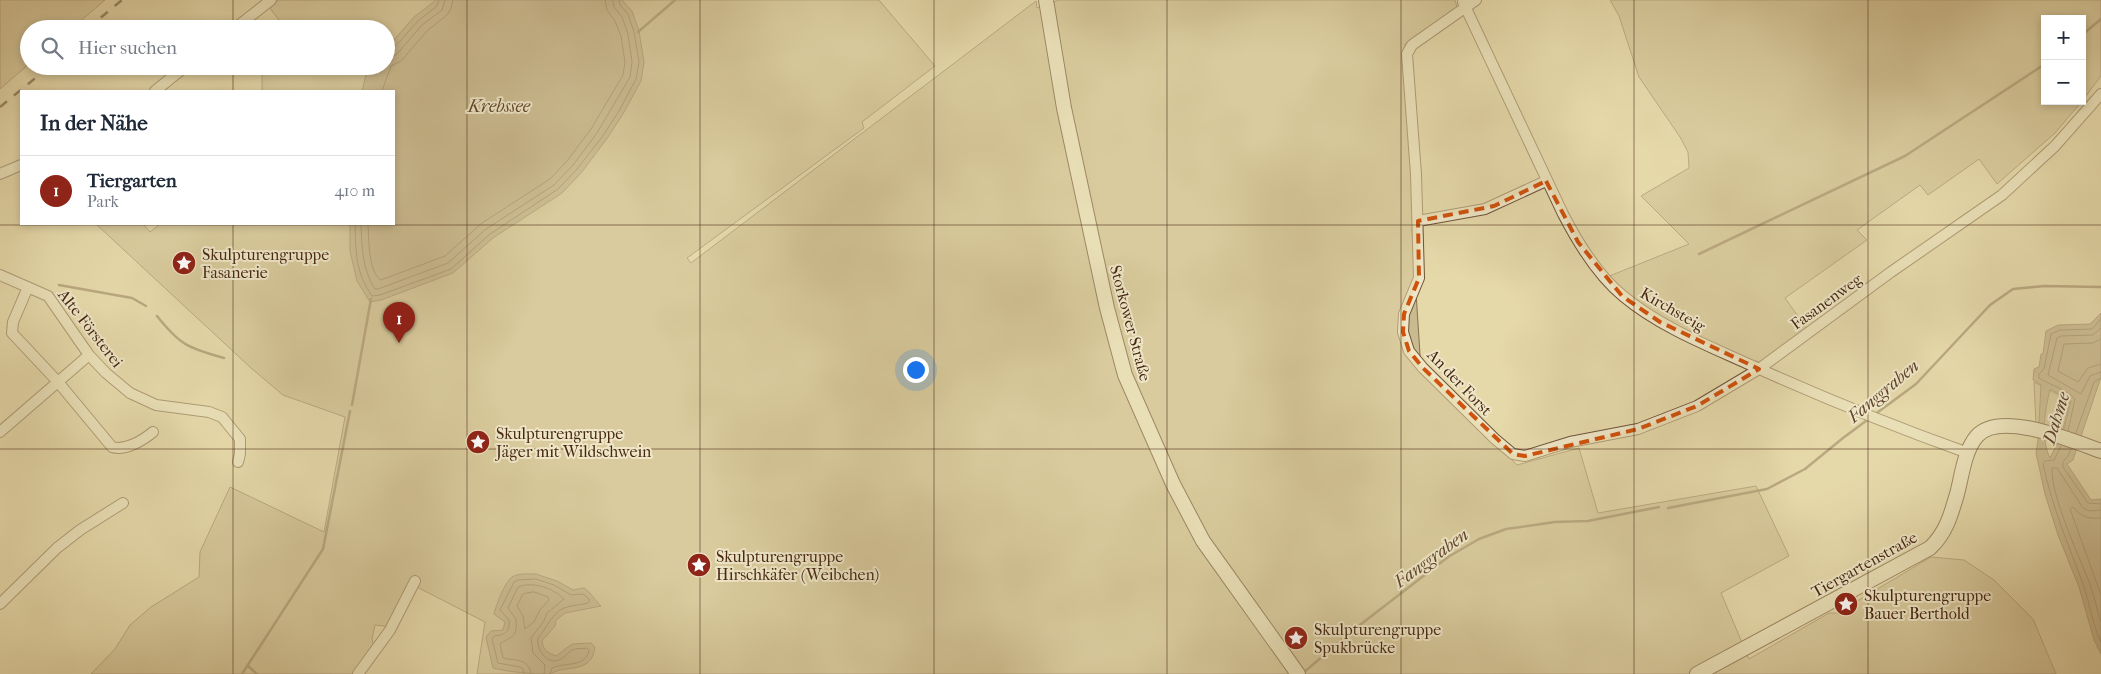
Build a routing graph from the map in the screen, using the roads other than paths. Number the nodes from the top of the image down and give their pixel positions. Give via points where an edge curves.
1 (270, 0) edge
2 (1046, 0) edge
3 (1476, 0) edge
4 (1464, 3) edge
5 (245, 20) edge
6 (175, 75) edge
7 (156, 90) edge
8 (2101, 94) edge
9 (20, 165) edge
10 (0, 174) edge
11 (1546, 181) junction
12 (1418, 221) junction
13 (0, 275) edge
14 (28, 287) junction
15 (89, 355) junction
16 (1759, 369) junction
17 (58, 382) junction
18 (0, 432) edge
19 (153, 432) dead end
20 (2101, 452) edge
21 (1968, 453) junction
22 (1525, 456) joint
23 (238, 462) dead end
24 (122, 503) dead end
25 (416, 581) dead end
26 (0, 604) edge
27 (1296, 672) edge
28 (358, 674) edge
29 (1696, 674) edge

1 - 5 street
2 - 27 main road, Storkower Straße via 1064,108 1107,308 1125,375 1173,484 1203,541
3 - 4 street
4 - 11 street, Kirchsteig
4 - 12 street, An der Forst via 1412,45 1407,54
6 - 7 street
8 - 16 street, Fasanenweg via 2054,146 2002,195
9 - 10 street
11 - 12 street via 1486,209
11 - 16 street, Kirchsteig via 1578,242 1622,296 1660,322
12 - 22 street, An der Forst via 1419,278 1404,314 1403,332 1409,351 1495,439 1513,454
13 - 14 street, Alte Försterei
14 - 15 street, Alte Försterei via 48,296
14 - 17 street via 13,322 12,333
15 - 17 street
15 - 23 street, Alte Försterei via 116,382 140,399 222,417 240,439
16 - 21 street, Kirchsteig via 1871,418
16 - 22 street, Fasanenweg via 1697,406 1638,429 1570,442
17 - 18 street
17 - 19 street via 112,447 126,448
20 - 21 main road, Tiergartenstraße via 2046,433 2005,426 1982,431
21 - 29 main road, Tiergartenstraße via 1949,522 1930,548
24 - 26 street via 57,548
25 - 28 street via 390,630

